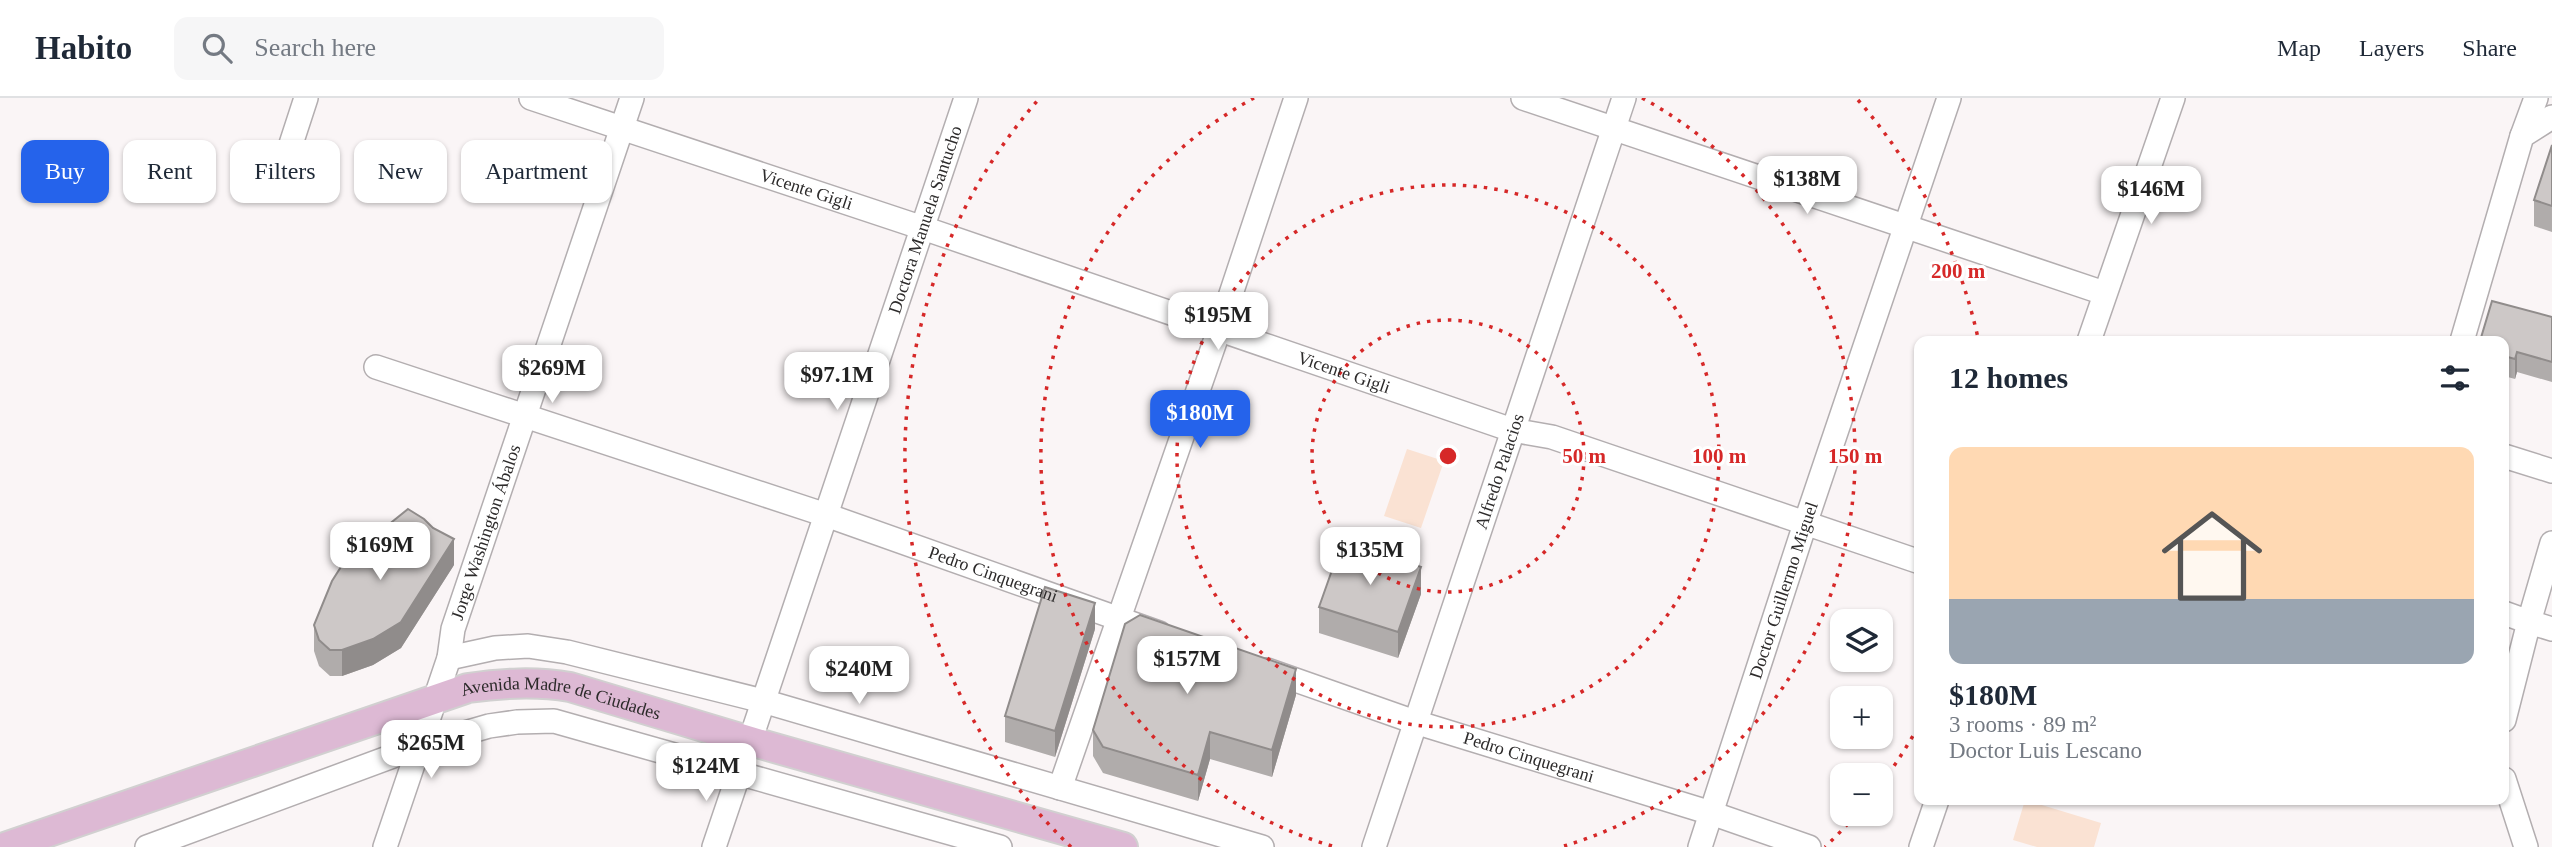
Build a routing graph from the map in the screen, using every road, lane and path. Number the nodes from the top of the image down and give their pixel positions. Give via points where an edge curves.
1 (306, 98) edge
2 (531, 98) edge
3 (632, 98) edge
4 (966, 98) edge
5 (1296, 98) edge
6 (1523, 98) edge
7 (1624, 98) edge
8 (1949, 98) edge
9 (2172, 98) edge
10 (2536, 98) edge
11 (2552, 117) edge
12 (1614, 128) junction
13 (621, 129) junction
14 (2522, 136) junction
15 (292, 140) edge
16 (1906, 226) junction
17 (923, 228) junction
18 (2105, 293) junction
19 (1219, 330) junction
20 (2091, 336) edge
21 (2463, 336) edge
22 (376, 367) dead end
23 (525, 416) junction
24 (1512, 430) junction
25 (2509, 458) edge
26 (2552, 471) edge
27 (826, 515) junction
28 (1805, 524) junction
29 (2552, 542) edge
30 (1914, 560) edge
31 (2509, 615) edge
32 (1119, 619) junction
33 (2529, 622) junction
34 (2552, 629) edge
35 (1183, 641) edge
36 (449, 658) junction
37 (1248, 663) edge
38 (434, 699) junction
39 (2509, 700) edge
40 (763, 701) junction
41 (1415, 722) junction
42 (750, 741) junction
43 (420, 746) junction
44 (739, 773) junction
45 (1060, 788) junction
46 (2509, 797) edge
47 (1935, 805) edge
48 (1711, 813) junction
49 (5, 847) edge
50 (147, 847) edge
51 (385, 847) edge
52 (714, 847) edge
53 (1000, 847) edge
54 (1123, 847) edge
55 (1262, 847) edge
56 (1374, 847) edge
57 (1700, 847) edge
58 (1810, 847) edge
59 (1921, 847) edge
60 (2526, 847) edge

1 - 15 street
2 - 13 street, Vicente Gigli
3 - 13 street, Jorge Washington Ábalos
4 - 17 street, Doctora Manuela Santucho
5 - 19 street
6 - 12 street
7 - 12 street, Alfredo Palacios
8 - 16 street, Doctor Guillermo Miguel
9 - 18 street
10 - 14 street
11 - 14 street
12 - 16 street
12 - 24 street, Alfredo Palacios
13 - 17 street, Vicente Gigli
13 - 23 street, Jorge Washington Ábalos
14 - 21 street
16 - 18 street
16 - 28 street, Doctor Guillermo Miguel
17 - 19 street, Vicente Gigli
17 - 27 street, Doctora Manuela Santucho
18 - 20 street
19 - 24 street, Vicente Gigli
19 - 32 street
22 - 23 street, Pedro Cinquegrani
23 - 27 street, Pedro Cinquegrani
23 - 36 street, Jorge Washington Ábalos via 453,629
24 - 28 street, Vicente Gigli via 1552,437
24 - 41 street, Alfredo Palacios
25 - 26 street
27 - 32 street, Pedro Cinquegrani
27 - 40 street, Doctora Manuela Santucho
28 - 30 street, Vicente Gigli
28 - 48 street, Doctor Guillermo Miguel
29 - 33 street
31 - 33 street
32 - 35 street, Pedro Cinquegrani
32 - 45 street
33 - 34 street
33 - 39 street
36 - 38 street, Jorge Washington Ábalos
36 - 40 street via 528,646
37 - 41 street, Pedro Cinquegrani
38 - 42 main road, Avenida Madre de Ciudades via 468,688 545,682
38 - 43 street, Jorge Washington Ábalos
38 - 49 main road, Avenida Madre de Ciudades
40 - 42 street, Doctora Manuela Santucho
40 - 45 street
41 - 48 street, Pedro Cinquegrani
41 - 56 street, Alfredo Palacios
42 - 54 main road, Avenida Madre de Ciudades
43 - 44 street via 489,726 554,721
43 - 50 street
43 - 51 street, Jorge Washington Ábalos
44 - 52 street
44 - 53 street
45 - 55 street
46 - 60 street
47 - 59 street
48 - 57 street, Doctor Guillermo Miguel
48 - 58 street, Pedro Cinquegrani

